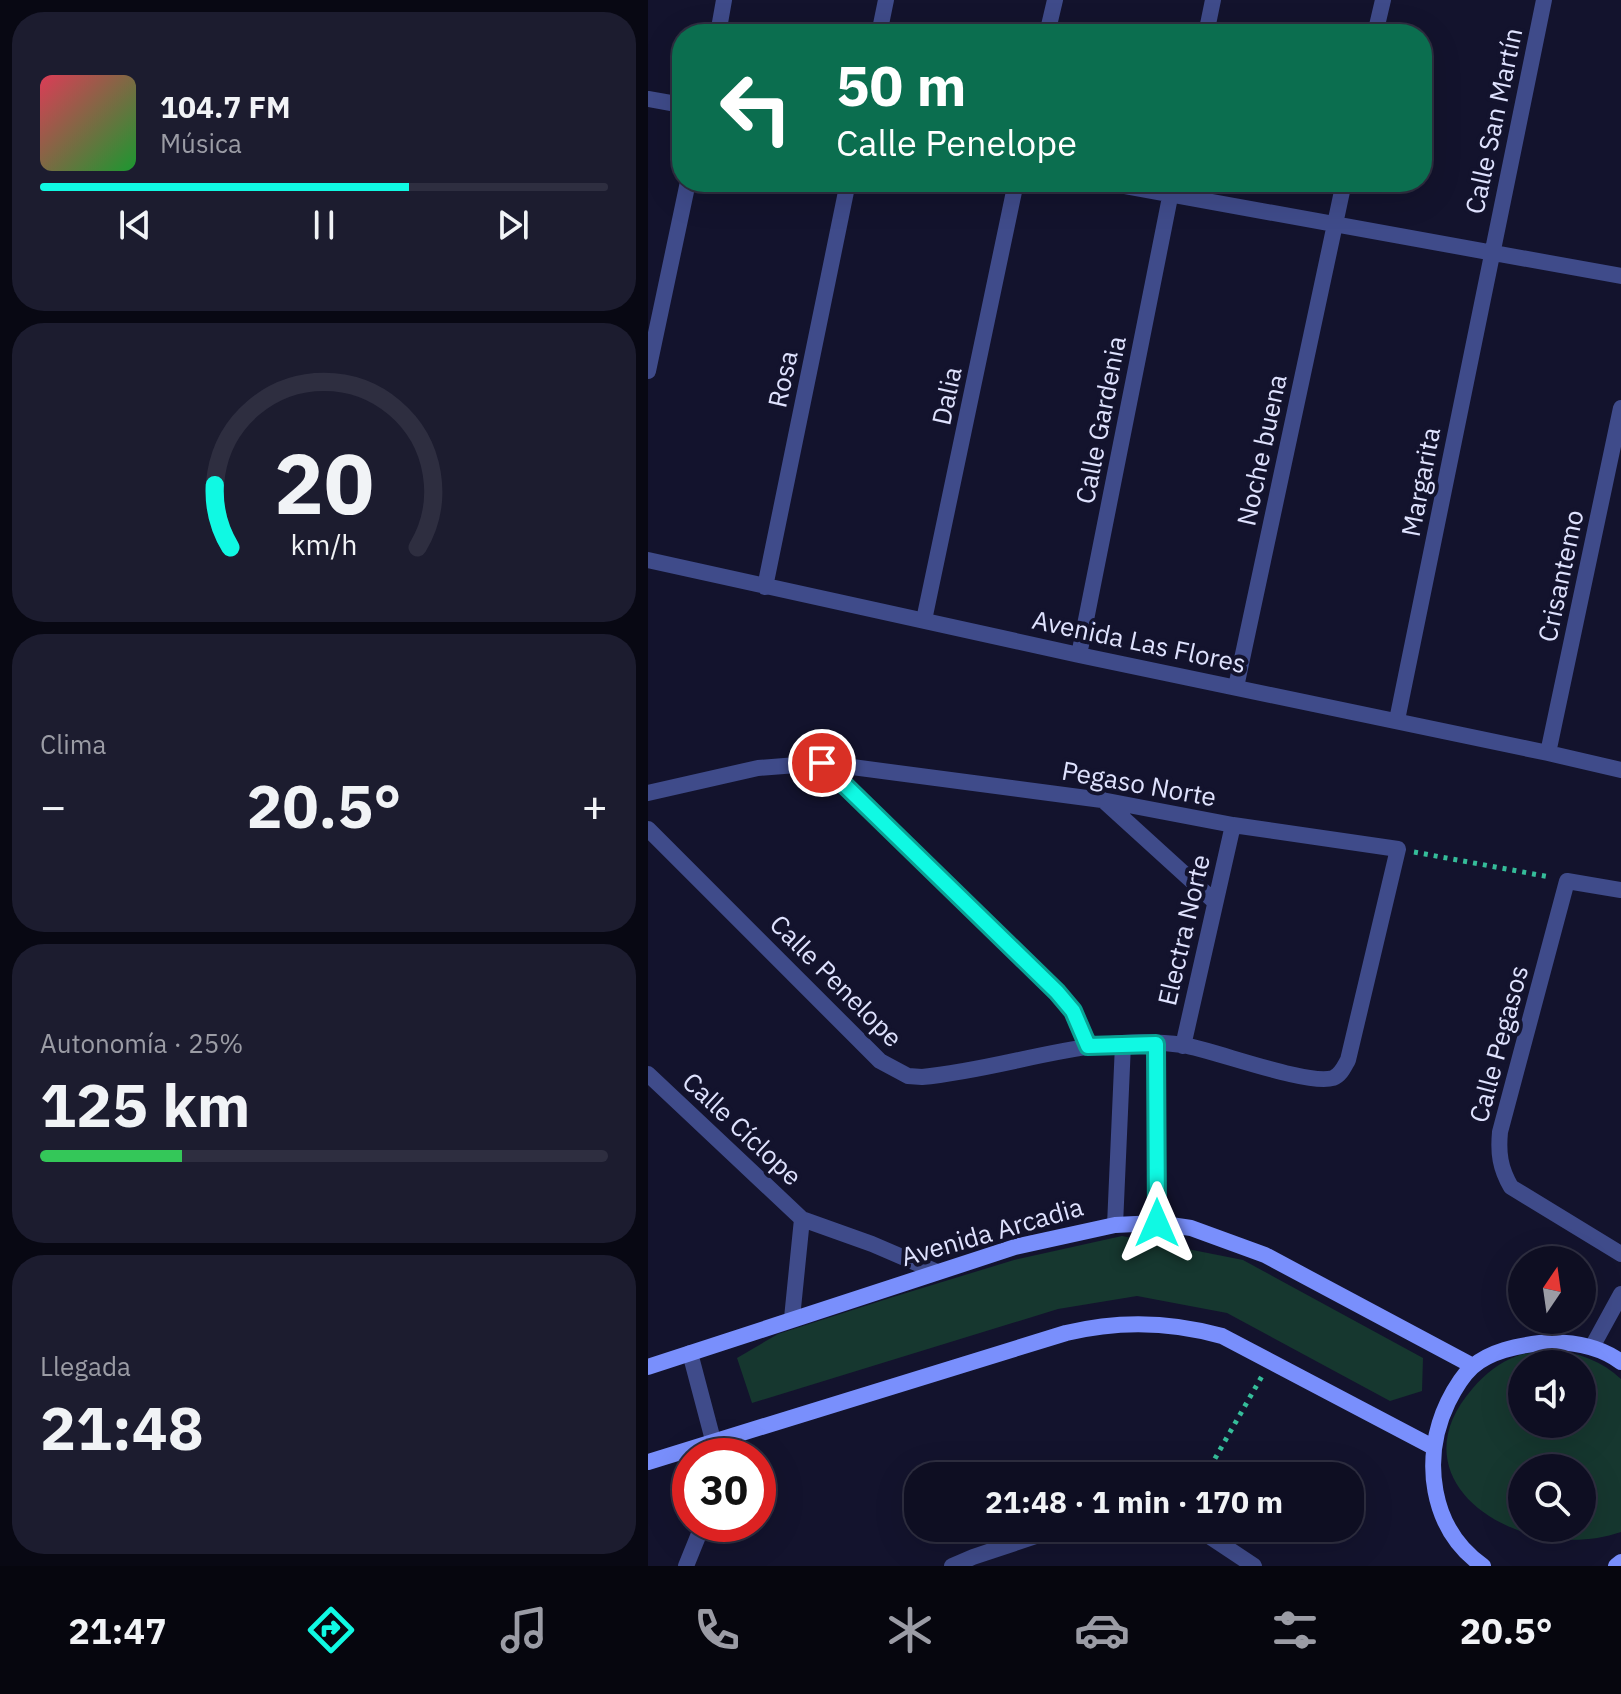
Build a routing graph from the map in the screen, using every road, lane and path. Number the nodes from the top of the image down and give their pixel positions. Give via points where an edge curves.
1 (724, 0) edge
2 (886, 0) edge
3 (1055, 0) edge
4 (1213, 0) edge
5 (1383, 0) edge
6 (1544, 0) edge
7 (720, 24) edge
8 (881, 24) edge
9 (1049, 24) edge
10 (1208, 24) edge
11 (1377, 24) edge
12 (648, 99) edge
13 (672, 103) edge
14 (686, 192) edge
15 (846, 192) edge
16 (1014, 192) edge
17 (1170, 192) edge
18 (1189, 192) edge
19 (1342, 192) edge
20 (1335, 224) junction
21 (1491, 252) junction
22 (1621, 276) edge
23 (648, 371) edge
24 (1621, 408) edge
25 (648, 560) edge
26 (765, 587) junction
27 (924, 620) junction
28 (1079, 655) junction
29 (1236, 687) junction
30 (1397, 720) junction
31 (1548, 753) junction
32 (822, 763) junction
33 (1621, 770) edge
34 (648, 793) edge
35 (1102, 800) junction
36 (1233, 825) junction
37 (648, 829) edge
38 (1398, 849) junction
39 (1567, 881) junction
40 (1621, 890) edge
41 (1214, 901) junction
42 (1123, 1044) junction
43 (1156, 1044) junction
44 (1088, 1046) junction
45 (1183, 1046) junction
46 (648, 1074) edge
47 (802, 1219) junction
48 (1157, 1223) junction
49 (1115, 1225) junction
50 (1621, 1254) edge
51 (935, 1271) junction
52 (1621, 1294) edge
53 (792, 1318) junction
54 (1592, 1347) junction
55 (690, 1353) junction
56 (1272, 1360) junction
57 (1621, 1362) edge
58 (1473, 1366) junction
59 (648, 1367) edge
60 (711, 1438) edge
61 (745, 1438) edge
62 (1433, 1447) junction
63 (672, 1457) edge
64 (648, 1462) edge
65 (1213, 1462) edge
66 (696, 1542) edge
67 (1018, 1542) edge
68 (1218, 1542) edge
69 (1621, 1562) edge
70 (686, 1566) edge
71 (952, 1566) edge
72 (1254, 1566) edge
73 (1483, 1566) edge
74 (1616, 1566) edge

1 - 7 street
2 - 8 street
3 - 9 street
4 - 10 street
5 - 11 street
6 - 21 street, Calle San Martín
12 - 13 street
14 - 23 street
15 - 26 street, Rosa
16 - 27 street, Dalia
17 - 28 street, Calle Gardenia
18 - 20 street
19 - 20 street, Noche buena
20 - 21 street
20 - 29 street, Noche buena
21 - 22 street
21 - 30 street, Margarita
24 - 31 street, Crisantemo
25 - 26 street, Avenida Las Flores
26 - 27 street, Avenida Las Flores
27 - 28 street, Avenida Las Flores
28 - 29 street, Avenida Las Flores
29 - 30 street, Avenida Las Flores
30 - 31 street, Avenida Las Flores
31 - 33 street, Avenida Las Flores
32 - 34 street, Pegaso Norte via 758,768
32 - 35 street, Pegaso Norte
32 - 44 street via 1057,992 1073,1011
35 - 36 street, Pegaso Norte
35 - 41 street
36 - 38 street, Pegaso Norte
36 - 41 street, Electra Norte
37 - 44 street, Calle Penelope via 891,1069 908,1076 942,1075
38 - 39 path
38 - 45 street, Calle Penelope via 1342,1072 1325,1079 1282,1072
39 - 40 street
39 - 50 street, Calle Pegasos via 1500,1132 1499,1159 1511,1187
41 - 45 street, Electra Norte
42 - 43 street, Calle Penelope
42 - 44 street, Calle Penelope
42 - 49 street
43 - 45 street, Calle Penelope
43 - 48 street
46 - 47 street, Calle Cíclope
47 - 51 street
47 - 53 street
48 - 49 street, Avenida Arcadia
48 - 58 street, Avenida Arcadia via 1191,1228 1265,1255
49 - 51 street, Avenida Arcadia
51 - 53 street, Avenida Arcadia
52 - 54 street
53 - 55 street, Avenida Arcadia
54 - 57 street
54 - 58 street via 1522,1345
55 - 59 street, Avenida Arcadia
55 - 60 street
56 - 61 street via 1191,1327 1091,1327
56 - 62 street
56 - 65 path
58 - 62 street via 1456,1385
62 - 73 street via 1437,1502 1459,1543
63 - 64 street
66 - 70 street
67 - 71 street
68 - 72 street
69 - 74 street

